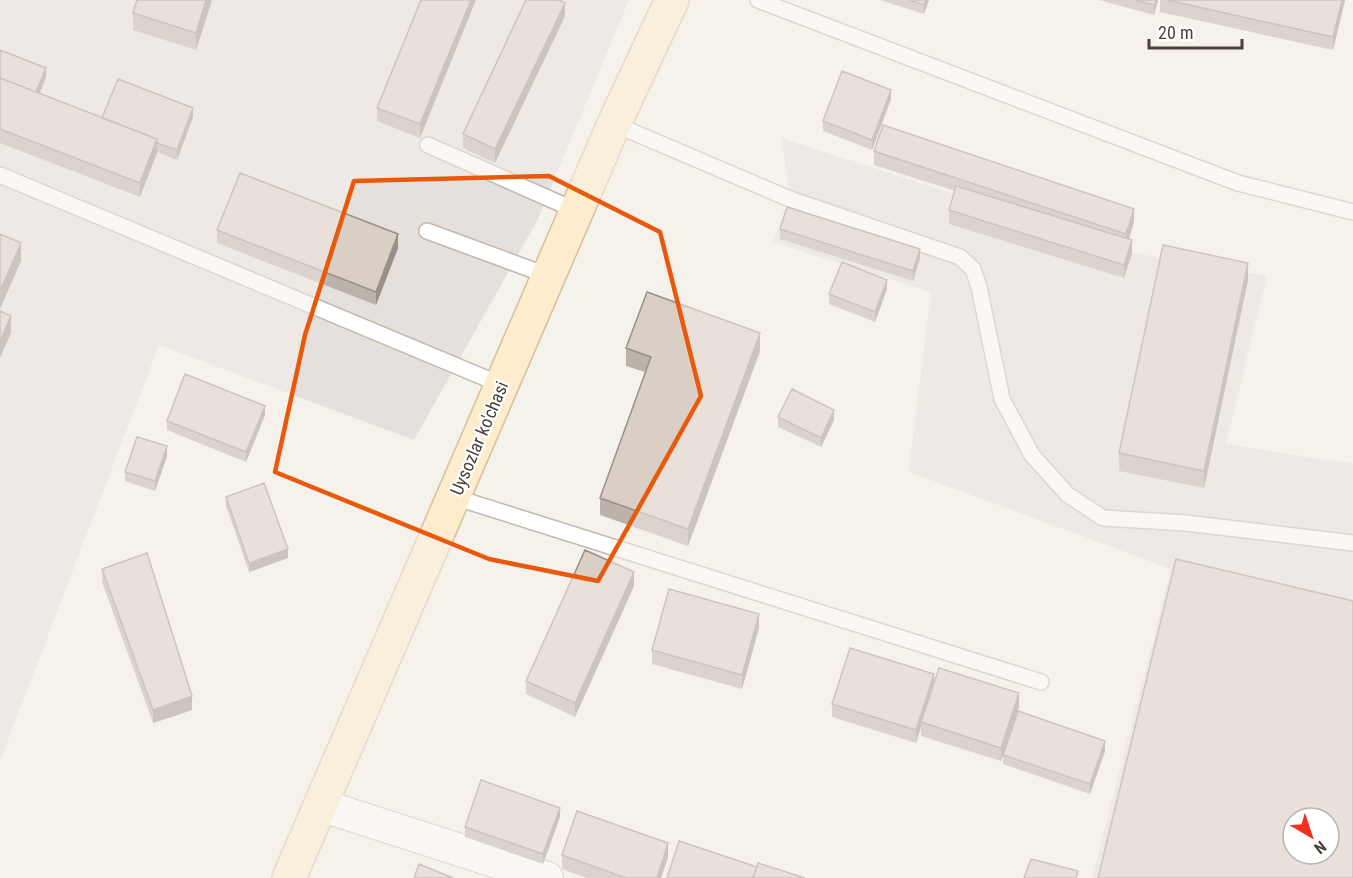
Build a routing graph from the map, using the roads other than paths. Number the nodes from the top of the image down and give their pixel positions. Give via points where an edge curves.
1 (672, 0) edge
2 (758, 0) edge
3 (614, 124) junction
4 (428, 145) dead end
5 (0, 175) edge
6 (577, 211) junction
7 (1353, 212) edge
8 (427, 231) dead end
9 (549, 276) junction
10 (502, 385) junction
11 (454, 497) junction
12 (1353, 543) edge
13 (1041, 682) dead end
14 (320, 805) junction
15 (288, 878) edge
16 (547, 878) edge

1 - 3 main road, Uysozlar ko'chasi
2 - 7 lane via 1238,183
3 - 6 main road, Uysozlar ko'chasi
3 - 12 lane via 790,199 960,257 973,269 979,288 1002,399 1032,455 1068,495 1103,518 1186,523
4 - 6 lane
5 - 10 lane
6 - 9 main road, Uysozlar ko'chasi
8 - 9 lane
9 - 10 main road, Uysozlar ko'chasi
10 - 11 main road, Uysozlar ko'chasi
11 - 13 lane
11 - 14 main road, Uysozlar ko'chasi
14 - 15 main road, Uysozlar ko'chasi
14 - 16 street

